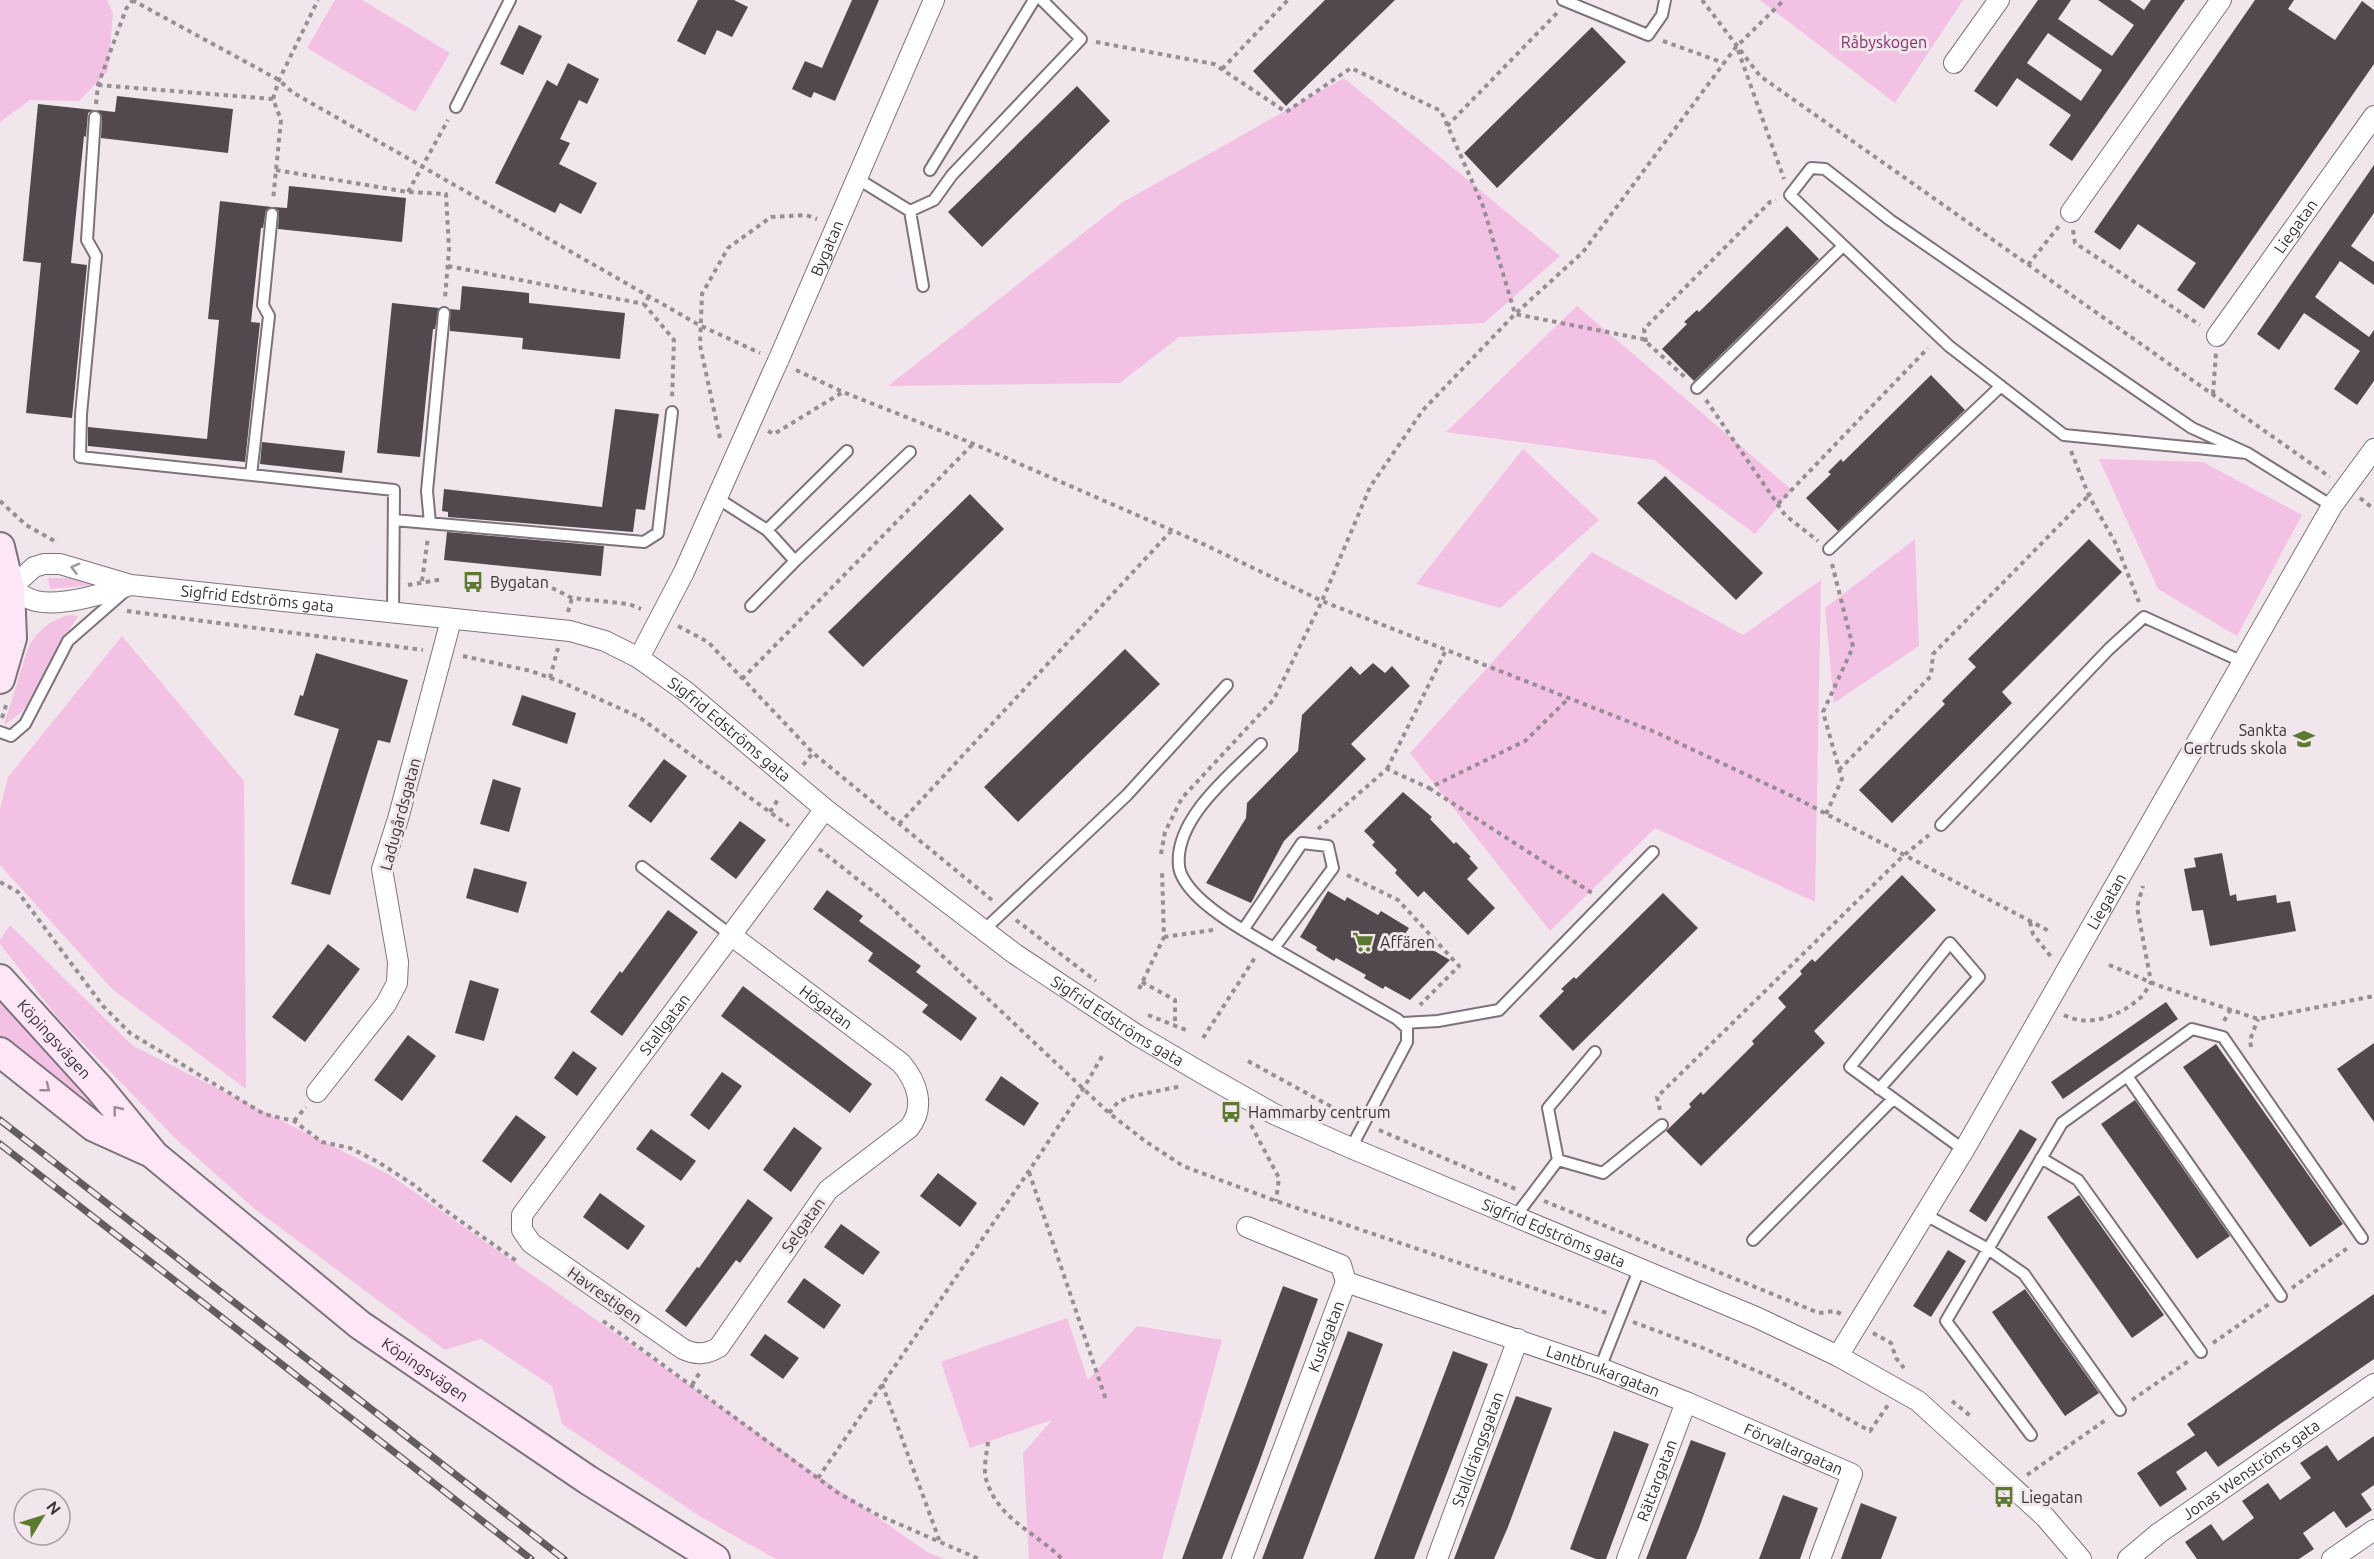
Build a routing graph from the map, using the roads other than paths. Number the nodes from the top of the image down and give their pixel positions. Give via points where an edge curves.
1 (510, 0) edge
2 (934, 0) edge
3 (1034, 0) edge
4 (1042, 0) edge
5 (1665, 0) edge
6 (1999, 0) edge
7 (2221, 0) edge
8 (1565, 1) edge
9 (1954, 63) dead end
10 (456, 106) road end
11 (2374, 116) edge
12 (95, 117) road end
13 (930, 170) dead end
14 (858, 179) junction
15 (910, 211) junction
16 (2071, 212) road end
17 (272, 214) road end
18 (1843, 246) junction
19 (923, 286) dead end
20 (444, 313) road end
21 (2217, 336) road end
22 (2001, 386) junction
23 (1697, 388) road end
24 (672, 412) road end
25 (847, 451) dead end
26 (910, 452) dead end
27 (2247, 453) junction
28 (2371, 459) edge
29 (251, 475) junction
30 (717, 498) junction
31 (2332, 506) junction
32 (394, 520) junction
33 (430, 523) junction
34 (767, 530) junction
35 (0, 548) edge
36 (1829, 549) road end
37 (795, 561) junction
38 (131, 585) junction
39 (5, 590) edge
40 (751, 606) dead end
41 (393, 613) junction
42 (451, 620) junction
43 (639, 658) junction
44 (2242, 662) junction
45 (5, 685) edge
46 (1227, 685) dead end
47 (0, 732) edge
48 (1261, 744) dead end
49 (825, 809) junction
50 (1941, 825) road end
51 (1653, 852) dead end
52 (642, 867) dead end
53 (1240, 928) junction
54 (984, 930) junction
55 (732, 936) junction
56 (1270, 945) junction
57 (0, 979) edge
58 (1403, 1023) junction
59 (0, 1052) edge
60 (1595, 1052) dead end
61 (2127, 1076) junction
62 (915, 1084) joint
63 (1879, 1089) junction
64 (317, 1092) dead end
65 (1893, 1099) junction
66 (1662, 1125) dead end
67 (1351, 1148) junction
68 (1964, 1149) junction
69 (154, 1155) junction
70 (2041, 1158) junction
71 (1558, 1160) junction
72 (1924, 1214) junction
73 (1515, 1217) junction
74 (1247, 1227) dead end
75 (2362, 1238) dead end
76 (1753, 1240) dead end
77 (531, 1243) joint
78 (1988, 1249) junction
79 (1639, 1270) junction
80 (1346, 1282) junction
81 (2281, 1296) dead end
82 (1518, 1339) junction
83 (679, 1346) joint
84 (2201, 1352) dead end
85 (1838, 1356) junction
86 (1600, 1368) junction
87 (2374, 1384) edge
88 (1686, 1402) junction
89 (2120, 1410) dead end
90 (2031, 1434) dead end
91 (2374, 1530) edge
92 (715, 1559) edge
93 (1242, 1559) edge
94 (1437, 1559) edge
95 (1627, 1559) edge
96 (1820, 1559) edge
97 (2081, 1559) edge
98 (2128, 1559) edge
99 (2332, 1559) edge

1 - 10 lane
2 - 14 street, Bygatan
3 - 13 lane
4 - 15 lane via 1081,39 952,175 934,200
5 - 8 lane via 1662,15 1648,35
6 - 9 street
7 - 16 street
11 - 21 street, Liegatan
12 - 29 lane via 87,240 96,256 80,457
14 - 15 lane
14 - 30 street, Bygatan
15 - 19 lane
17 - 29 lane via 263,305 269,316
18 - 22 lane via 1939,337
18 - 23 lane
18 - 27 lane via 1790,195 1811,168 1825,169 1890,220 2192,428
20 - 33 lane via 427,491
22 - 27 lane via 2064,435
22 - 36 lane
24 - 33 lane via 658,533 644,542
25 - 34 lane
26 - 37 lane
27 - 31 lane
28 - 31 street, Liegatan
29 - 32 lane via 394,490
30 - 34 lane
30 - 43 street, Bygatan
31 - 44 street, Liegatan
32 - 33 lane
32 - 41 lane
34 - 37 lane
35 - 39 main road
37 - 40 lane
38 - 39 street, Sigfrid Edströms gata via 93,597 45,602
38 -> 39 street, Sigfrid Edströms gata via 60,564 44,564 34,567
38 - 41 street, Sigfrid Edströms gata
38 - 47 lane via 68,641 25,724 11,736
39 - 45 main road via 12,638
41 - 42 street, Sigfrid Edströms gata
42 - 43 street, Sigfrid Edströms gata via 570,631 605,641
42 - 64 street, Ladugårdsgatan via 382,869 398,962 397,983 386,1004
43 - 49 street, Sigfrid Edströms gata via 685,691
44 - 50 lane via 2144,617
44 - 68 street, Liegatan
46 - 54 lane via 1127,795
48 - 53 lane via 1209,795 1195,814 1180,851 1179,867 1198,897
49 - 54 street, Sigfrid Edströms gata
49 - 55 street, Stallgatan
51 - 58 lane via 1499,1010
52 - 55 lane
53 - 56 lane
53 - 56 lane via 1302,843 1328,846 1333,868
54 - 67 street, Sigfrid Edströms gata via 1067,989 1207,1077 1274,1114
55 - 62 street, Högatan via 901,1063
55 - 77 street, Stallgatan via 522,1215 522,1230
56 - 58 lane
69 -> 57 main road, Köpingsvägen
58 - 67 lane via 1407,1042
59 -> 69 main road, Köpingsvägen via 94,1126
60 - 71 lane via 1548,1108
61 - 70 lane via 2062,1123
61 - 75 lane via 2192,1029 2223,1037
61 - 81 lane
62 - 83 street, Selgatan via 919,1100 917,1118 898,1138 828,1190 719,1347 696,1355
63 - 63 lane via 1850,1067 1950,943 1979,977
63 - 65 lane
65 - 68 lane
65 - 76 lane
66 - 71 lane via 1603,1173
67 - 73 street, Sigfrid Edströms gata
68 - 72 street, Liegatan
69 - 92 main road, Köpingsvägen via 360,1324 588,1480
70 - 78 lane
70 - 84 lane via 2078,1180
71 - 73 lane
72 - 78 lane
72 - 85 street, Liegatan
73 - 79 street, Sigfrid Edströms gata
74 - 80 street via 1341,1265
77 - 83 street, Havrestigen
78 - 89 lane via 2024,1274
78 - 90 lane via 1946,1321
79 - 85 street, Sigfrid Edströms gata via 1758,1318
79 - 86 lane
80 - 82 street, Kuskgatan
80 - 93 street, Kuskgatan
82 - 86 street, Lantbrukargatan
82 - 94 street, Stalldrängsgatan
85 - 97 street, Sigfrid Edströms gata via 1918,1401 2004,1478
86 - 88 street, Lantbrukargatan
87 - 98 street, Jonas Wenströms gata via 2159,1533
88 - 95 street, Rättargatan
88 - 96 street, Förvaltargatan via 1851,1474
91 - 99 street

